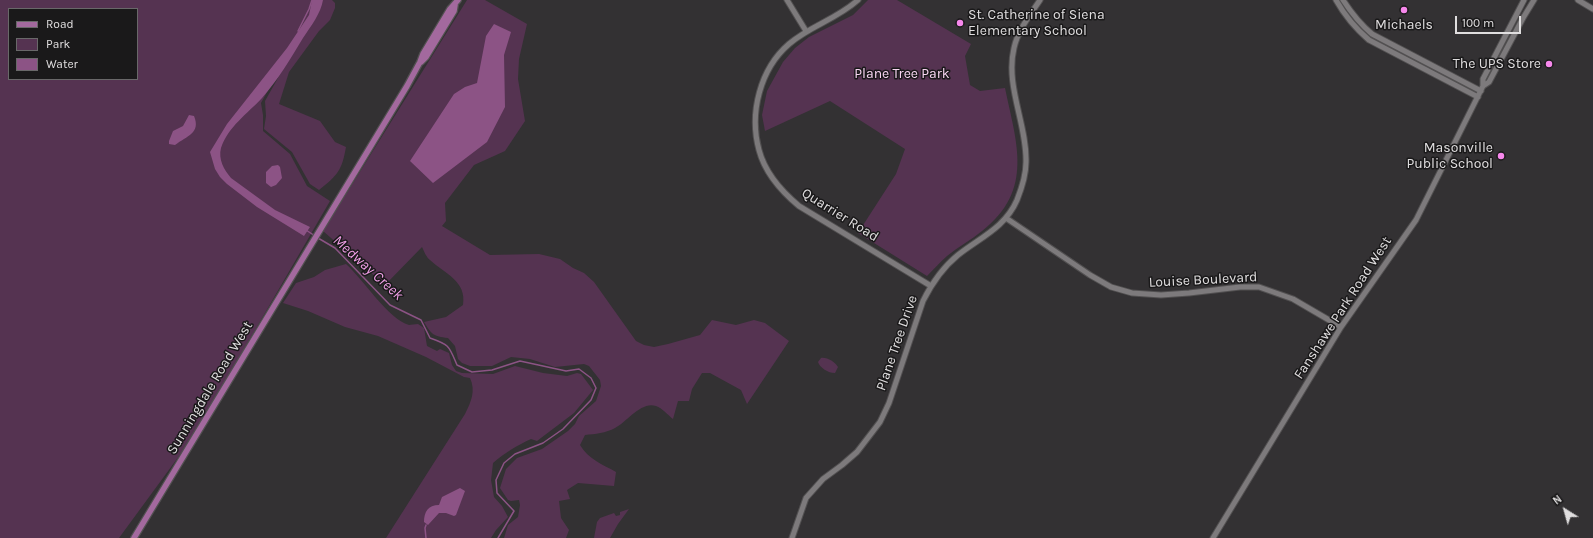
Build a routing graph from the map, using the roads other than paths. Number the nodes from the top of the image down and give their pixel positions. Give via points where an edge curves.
1 (788, 0) edge
2 (858, 0) edge
3 (1040, 0) edge
4 (1336, 0) edge
5 (1344, 0) edge
6 (1524, 0) edge
7 (1534, 0) edge
8 (1578, 0) edge
9 (457, 2) edge
10 (1593, 10) edge
11 (806, 31) junction
12 (1482, 88) junction
13 (1478, 97) junction
14 (1006, 218) junction
15 (931, 286) junction
16 (1341, 327) junction
17 (134, 538) edge
18 (792, 538) edge
19 (1213, 538) edge

1 - 11 street
2 - 11 street, Quarrier Road via 843,12
3 - 14 street, Plane Tree Drive via 1023,27 1014,48 1013,83 1023,132 1026,163 1017,200
4 - 13 street via 1346,16 1369,40
5 - 12 street via 1356,18 1372,34
6 - 12 street, Fanshawe Park Road West via 1483,79
7 - 12 street, Fanshawe Park Road West via 1489,82
8 - 10 street
9 - 17 main road, Sunningdale Road West
11 - 15 street, Quarrier Road via 780,54 770,67 761,87 756,127 759,150 766,167 785,194 799,206
12 - 13 street, Fanshawe Park Road West
13 - 16 street, Fanshawe Park Road West via 1416,220
14 - 15 street, Plane Tree Drive via 991,233 958,255 942,270
14 - 16 street, Louise Boulevard via 1090,276 1111,287 1132,293 1154,295 1189,294 1240,287 1259,288 1293,299
15 - 18 street, Plane Tree Drive via 922,300 889,403 880,422 857,452 823,479 806,498
16 - 19 street, Fanshawe Park Road West

